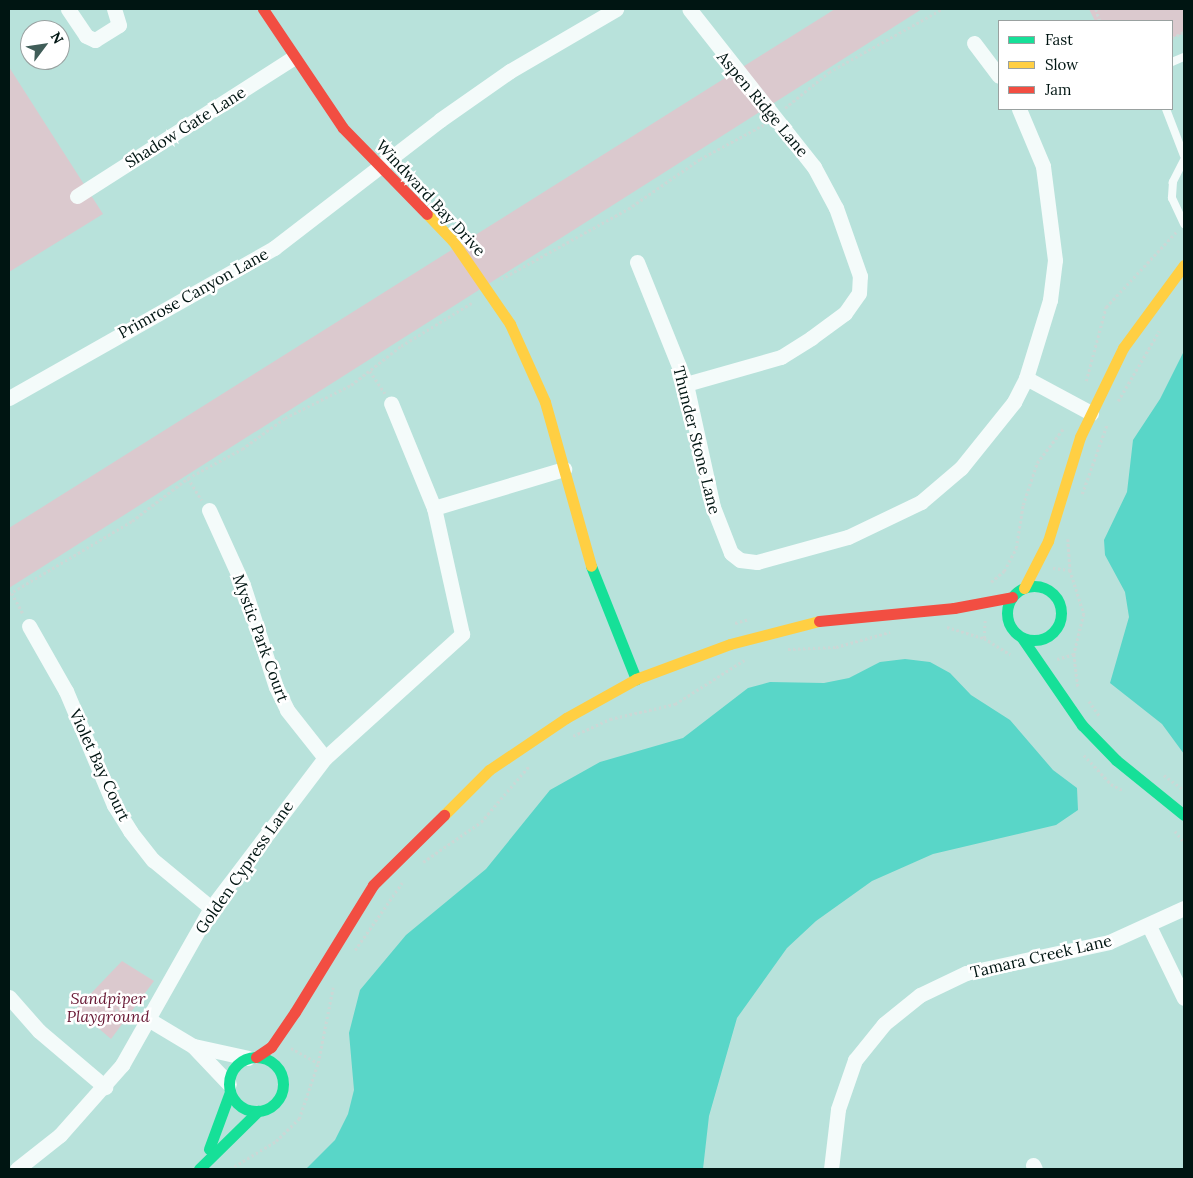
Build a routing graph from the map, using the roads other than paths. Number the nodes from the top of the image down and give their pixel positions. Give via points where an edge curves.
1 (68, 9) edge
2 (114, 9) edge
3 (262, 9) edge
4 (616, 9) edge
5 (689, 9) edge
6 (974, 43) dead end
7 (293, 58) junction
8 (998, 75) edge
9 (1019, 110) edge
10 (1166, 110) edge
11 (1184, 158) edge
12 (379, 165) junction
13 (76, 196) dead end
14 (1184, 224) edge
15 (637, 262) dead end
16 (1184, 265) edge
17 (1026, 378) junction
18 (686, 384) junction
19 (9, 398) edge
20 (391, 404) road end
21 (1091, 413) junction
22 (564, 469) junction
23 (434, 508) junction
24 (209, 510) road end
25 (1048, 541) junction
26 (1024, 588) junction
27 (1053, 593) junction
28 (1012, 597) junction
29 (954, 608) junction
30 (29, 626) road end
31 (1010, 626) junction
32 (1054, 633) junction
33 (1022, 638) junction
34 (636, 679) junction
35 (1058, 691) junction
36 (325, 758) junction
37 (1184, 815) edge
38 (212, 908) junction
39 (1184, 908) edge
40 (1148, 926) junction
41 (9, 997) edge
42 (1184, 998) edge
43 (295, 1012) junction
44 (148, 1019) junction
45 (193, 1046) junction
46 (288, 1046) dead end
47 (252, 1058) junction
48 (285, 1059) dead end
49 (282, 1078) junction
50 (104, 1087) junction
51 (230, 1088) junction
52 (258, 1111) junction
53 (200, 1168) edge
54 (17, 1169) edge
55 (830, 1169) edge

1 - 2 street via 86,36 95,40 118,25
3 - 7 street, Windward Bay Drive
4 - 12 street, Primrose Canyon Lane via 510,71
5 - 18 street, Aspen Ridge Lane via 814,167 855,257 859,293 845,313 780,357
6 - 8 street
7 - 12 street, Windward Bay Drive via 343,128
7 - 13 street, Shadow Gate Lane
9 - 17 street via 1043,166 1055,260 1050,300
10 - 11 lane
11 - 14 lane via 1173,182 1172,198
12 - 19 street, Primrose Canyon Lane via 274,248
12 - 22 street, Windward Bay Drive via 453,241 501,310 545,402
15 - 18 street, Thunder Stone Lane
16 - 21 street via 1123,348
17 - 18 street, Thunder Stone Lane via 989,437 921,502 848,536 757,562 740,560 722,537
17 - 21 street
20 - 23 street
21 - 25 street
22 - 23 street
22 - 34 street, Windward Bay Drive via 597,589
23 - 36 street, Golden Cypress Lane via 462,634
24 - 36 street, Mystic Park Court via 243,585 276,687 292,716
25 - 26 street
25 - 27 street
26 - 27 street via 1039,586
26 - 28 street
27 - 32 street via 1061,608
28 - 29 street
28 - 31 street via 1007,612
29 - 31 street
29 - 34 street via 842,617 791,627 730,644
30 - 38 street, Violet Bay Court via 66,691 114,805 130,831 153,860
31 - 33 street
32 - 33 street via 1039,641
32 - 35 street via 1052,657
33 - 35 street
34 - 43 street via 566,718 489,770 418,836 373,885
35 - 37 street via 1101,746
36 - 38 street, Golden Cypress Lane
38 - 44 street, Golden Cypress Lane
39 - 40 street, Tamara Creek Lane
40 - 42 street
40 - 55 street, Tamara Creek Lane via 1109,942 966,973 920,995 884,1024 855,1060 838,1109
41 - 50 street via 38,1031
43 - 46 street
43 - 47 street via 271,1047
44 - 45 street
44 - 50 street, Golden Cypress Lane
45 - 47 street
45 - 51 street
47 - 49 street via 272,1062
47 - 51 street via 234,1068
48 - 49 street
49 - 52 street via 275,1103
50 - 54 street, Golden Cypress Lane via 60,1135
51 - 52 street via 240,1106
51 - 53 street
52 - 53 street

